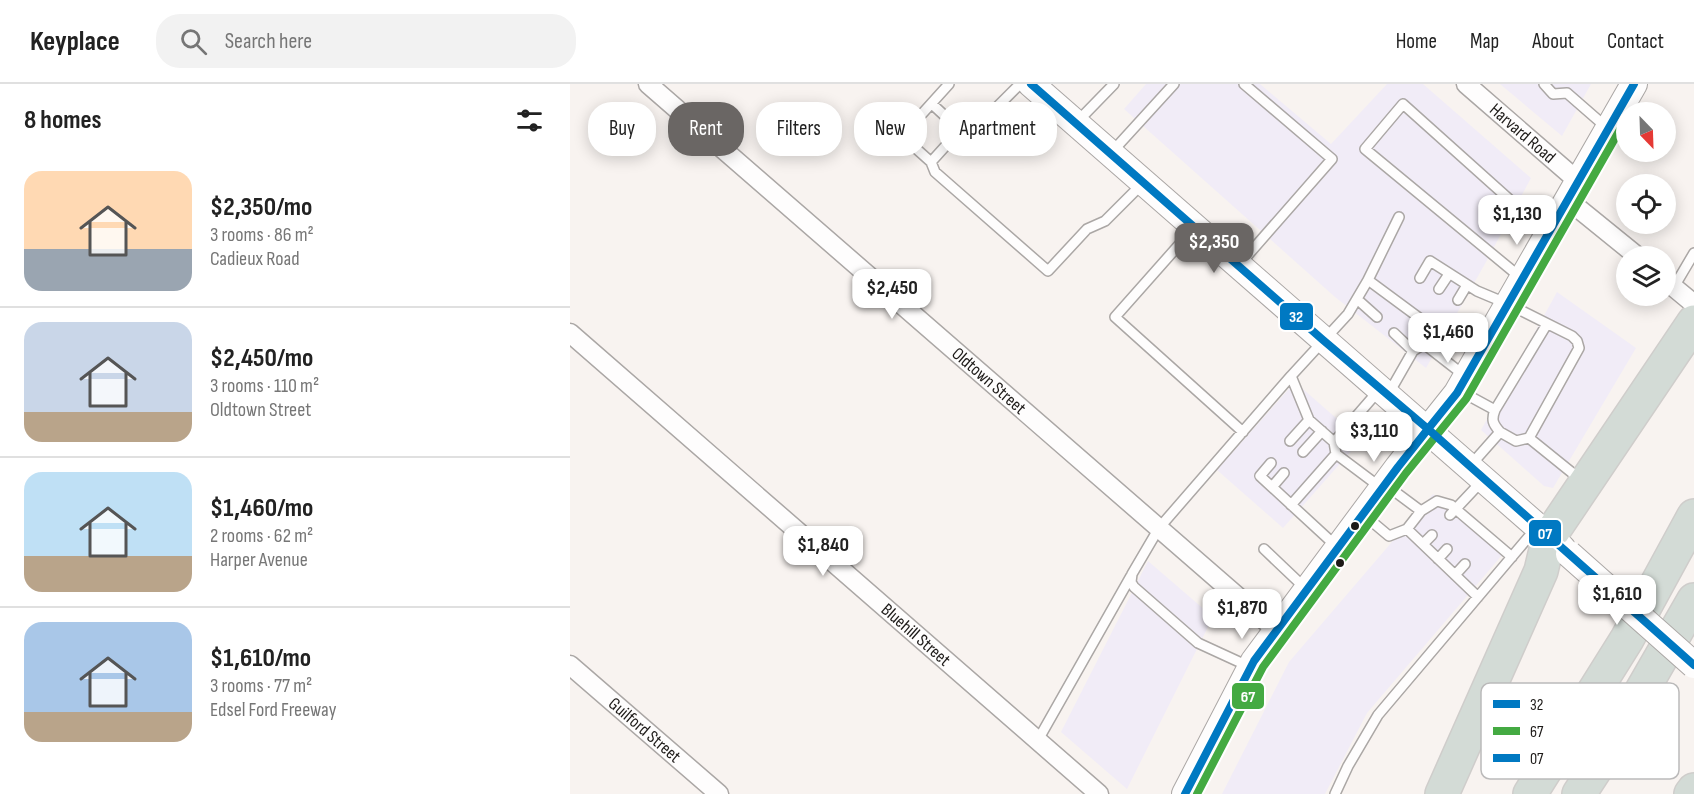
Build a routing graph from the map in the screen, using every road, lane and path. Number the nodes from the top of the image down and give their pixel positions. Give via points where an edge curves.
1 (648, 84) edge
2 (949, 84) edge
3 (1114, 84) edge
4 (1174, 84) edge
5 (1244, 84) edge
6 (1466, 84) edge
7 (1544, 84) edge
8 (1634, 84) edge
9 (1030, 85) edge
10 (1009, 102) edge
11 (932, 104) junction
12 (939, 110) edge
13 (1076, 123) junction
14 (1609, 129) junction
15 (939, 153) edge
16 (1111, 154) junction
17 (931, 162) junction
18 (1143, 183) junction
19 (1574, 191) junction
20 (1399, 217) dead end
21 (1194, 227) junction
22 (1548, 235) junction
23 (1627, 246) edge
24 (1694, 253) edge
25 (1238, 266) junction
26 (1449, 274) junction
27 (1676, 276) edge
28 (1420, 278) dead end
29 (1523, 279) junction
30 (1368, 280) junction
31 (1467, 285) junction
32 (1676, 288) edge
33 (1439, 289) dead end
34 (1358, 300) junction
35 (1458, 300) dead end
36 (1508, 304) junction
37 (1694, 304) edge
38 (1427, 309) dead end
39 (1377, 317) dead end
40 (1422, 320) junction
41 (1445, 320) dead end
42 (1694, 322) edge
43 (1546, 324) junction
44 (1437, 331) junction
45 (570, 333) edge
46 (1394, 333) dead end
47 (1323, 340) junction
48 (1424, 344) junction
49 (1413, 351) junction
50 (1291, 376) junction
51 (1462, 383) junction
52 (1384, 392) junction
53 (1495, 410) junction
54 (1309, 420) junction
55 (1428, 429) junction
56 (1322, 431) junction
57 (1243, 432) junction
58 (1500, 432) junction
59 (1529, 438) junction
60 (1290, 441) dead end
61 (1334, 442) junction
62 (1303, 452) dead end
63 (1336, 454) junction
64 (1271, 463) dead end
65 (1476, 473) junction
66 (1284, 474) dead end
67 (1585, 483) junction
68 (1383, 486) junction
69 (1272, 487) junction
70 (1291, 505) junction
71 (1421, 511) junction
72 (1453, 512) junction
73 (1362, 514) junction
74 (1694, 516) edge
75 (1159, 528) junction
76 (1407, 529) junction
77 (1432, 535) dead end
78 (1551, 539) junction
79 (1423, 544) junction
80 (1338, 548) junction
81 (1264, 549) dead end
82 (1447, 549) dead end
83 (1512, 557) junction
84 (1438, 559) junction
85 (1465, 564) dead end
86 (1132, 574) junction
87 (1455, 575) junction
88 (1306, 589) junction
89 (1478, 597) junction
90 (1694, 600) edge
91 (1276, 630) junction
92 (570, 665) edge
93 (1694, 665) edge
94 (1251, 667) junction
95 (1491, 683) edge
96 (1599, 683) edge
97 (1646, 683) edge
98 (1481, 706) edge
99 (1038, 740) junction
100 (1539, 779) edge
101 (1589, 779) edge
102 (718, 794) edge
103 (1099, 794) edge
104 (1185, 794) edge
105 (1335, 794) edge
106 (1442, 794) edge
107 (1530, 794) edge
108 (1579, 794) edge

1 - 75 street, Oldtown Street
2 - 11 lane
3 - 13 lane
4 - 16 lane
5 - 25 lane via 1332,159
6 - 19 street, Harvard Road
7 - 14 lane via 1553,94 1568,93
8 - 14 main road
9 - 10 lane
9 - 13 main road
11 - 12 lane
11 - 17 lane via 902,136
13 - 16 main road
14 - 19 main road
15 - 17 lane
16 - 18 main road
17 - 18 lane via 935,172 1048,271 1087,229 1105,221
18 - 21 main road
19 - 22 main road
19 - 23 street, Harvard Road
20 - 30 lane
21 - 25 main road
21 - 57 lane via 1115,317
22 - 29 main road
22 - 29 lane via 1403,104 1365,149
24 - 27 lane
25 - 47 main road
26 - 28 lane via 1430,261
26 - 31 lane
26 - 33 lane
29 - 36 main road
30 - 34 lane
30 - 40 lane via 1405,302
31 - 35 lane
31 - 36 lane
32 - 37 street
34 - 39 lane
34 - 47 lane
36 - 43 lane
36 - 51 main road
38 - 40 lane
40 - 44 lane
41 - 44 lane
42 - 67 highway
43 - 53 lane via 1533,353
43 - 59 lane via 1572,336 1579,348 1537,415
44 - 48 lane
45 - 99 street, Bluehill Street
46 - 49 lane
47 - 50 lane
47 - 52 main road
48 - 49 lane
48 - 51 lane
49 - 52 lane
50 - 54 lane
50 - 57 lane
51 - 53 lane
51 - 55 main road
52 - 55 main road
52 - 61 lane
53 - 58 lane via 1493,424
54 - 56 lane
54 - 60 lane
55 - 65 main road
55 - 68 main road
56 - 61 lane
56 - 62 lane
57 - 75 lane
58 - 59 lane via 1516,441
58 - 65 lane
59 - 67 lane
61 - 63 lane
63 - 68 lane
63 - 70 lane
64 - 69 lane via 1260,476
65 - 72 lane
65 - 78 main road
66 - 69 lane
67 - 78 highway
68 - 71 lane
68 - 73 main road
69 - 70 lane
70 - 80 lane
71 - 72 lane via 1437,501 1452,505
71 - 76 lane
72 - 83 lane via 1486,541
73 - 76 lane via 1389,536
73 - 80 main road
74 - 96 highway
75 - 86 lane
75 - 91 street, Oldtown Street
76 - 79 lane
77 - 79 lane
78 - 83 lane
78 - 93 main road, bridge
78 - 95 highway via 1541,571
79 - 84 lane
80 - 88 main road
81 - 88 lane
82 - 84 lane
83 - 89 lane
84 - 87 lane
85 - 87 lane
86 - 94 lane via 1134,588 1198,644
86 - 99 lane
87 - 89 lane
88 - 91 main road
89 - 105 lane via 1378,715
90 - 97 highway
91 - 94 main road
92 - 102 street, Guilford Street
94 - 104 main road
98 - 106 highway
99 - 103 street, Bluehill Street
100 - 107 highway
101 - 108 highway

